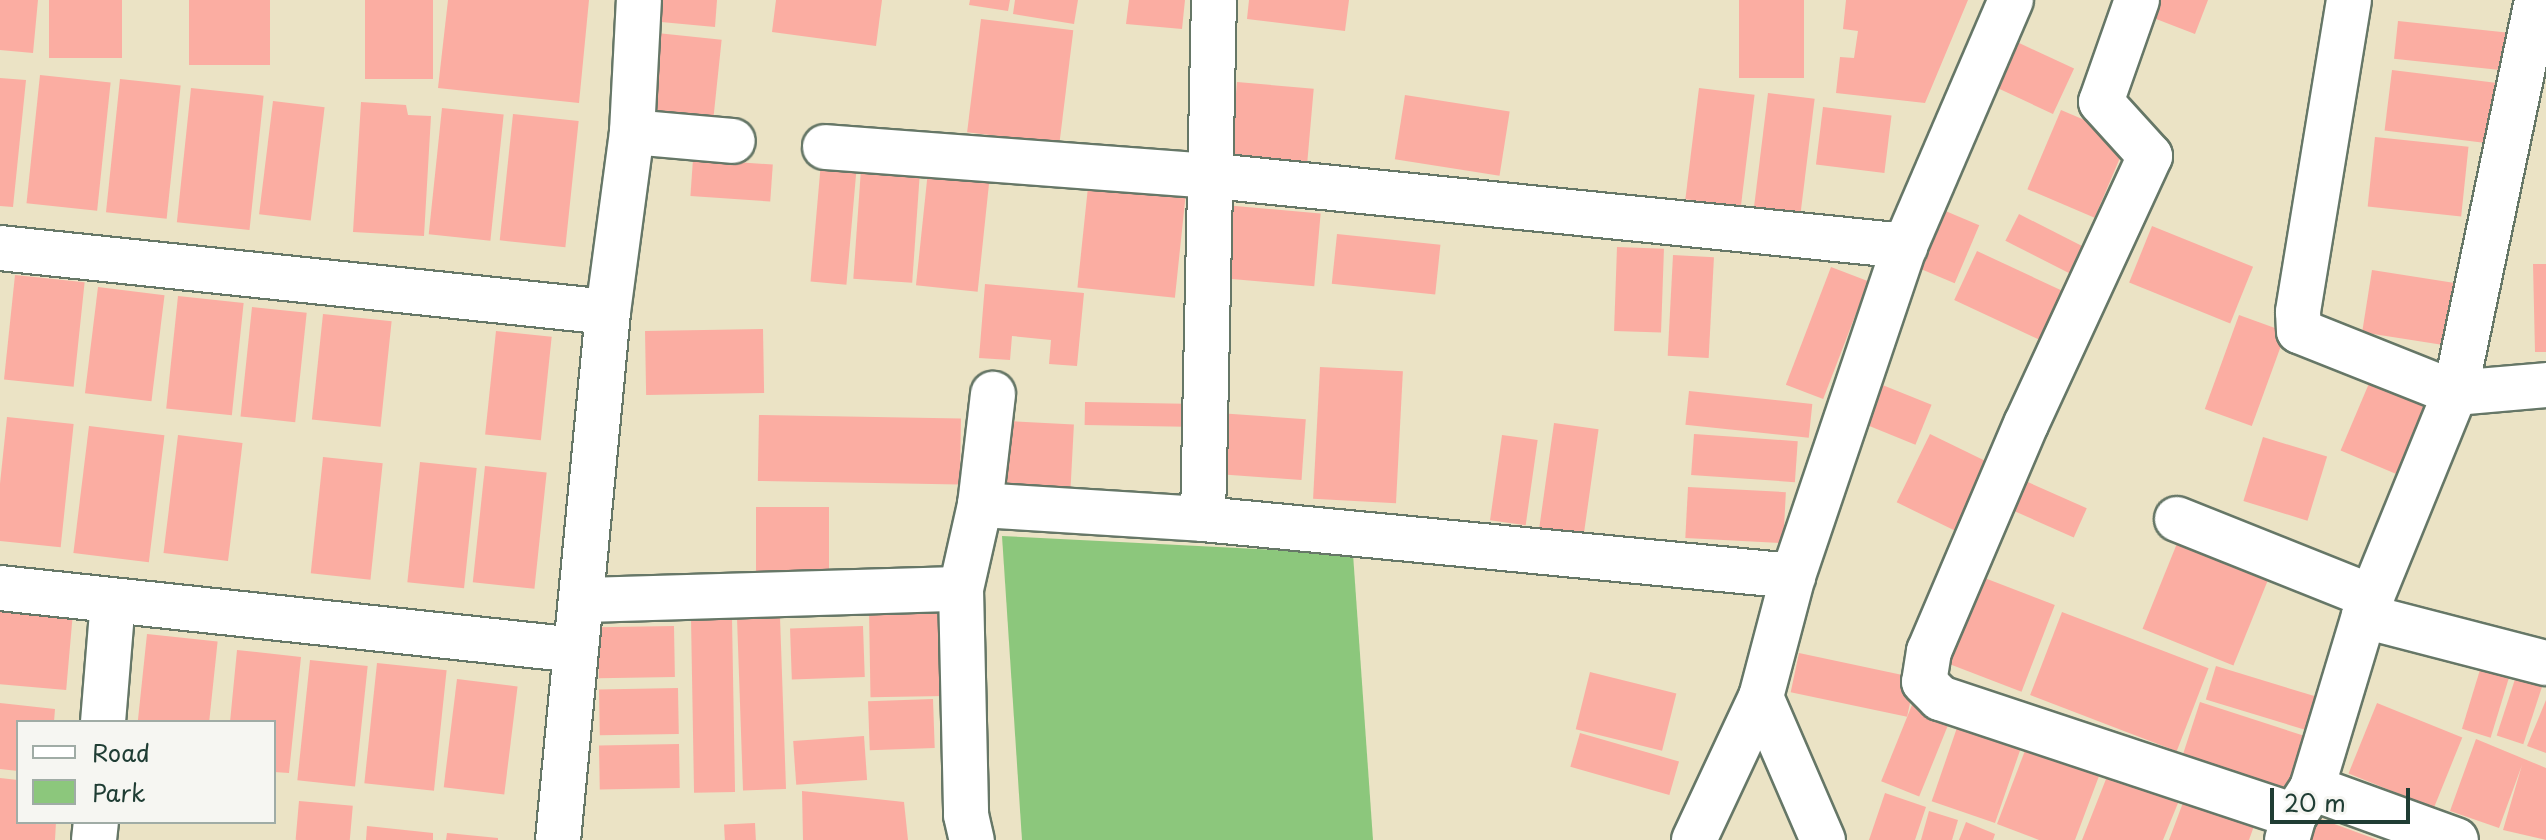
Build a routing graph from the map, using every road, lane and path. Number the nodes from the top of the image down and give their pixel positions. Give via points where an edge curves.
1 (639, 0) edge
2 (1214, 0) edge
3 (2011, 0) edge
4 (2137, 0) edge
5 (2349, 0) edge
6 (2539, 17) edge
7 (632, 132) junction
8 (733, 141) dead end
9 (825, 147) dead end
10 (1214, 176) junction
11 (1905, 246) junction
12 (0, 248) edge
13 (608, 312) junction
14 (2546, 385) edge
15 (2455, 393) junction
16 (993, 394) dead end
17 (980, 505) junction
18 (1203, 519) junction
19 (2177, 519) dead end
20 (1793, 576) junction
21 (0, 588) edge
22 (961, 589) junction
23 (113, 600) junction
24 (583, 600) junction
25 (2368, 606) junction
26 (576, 650) junction
27 (2546, 663) edge
28 (1761, 697) junction
29 (103, 720) edge
30 (2298, 815) edge
31 (558, 840) edge
32 (972, 840) edge
33 (1694, 840) edge
34 (1823, 840) edge
35 (2456, 840) edge

1 - 7 street
2 - 10 street
3 - 11 street
4 - 30 street via 2101,102 2150,156 2026,424 1929,651 1924,682 1940,698
5 - 15 street via 2297,324 2303,336
6 - 15 street
7 - 8 street
7 - 13 street
9 - 10 street
10 - 11 street
10 - 18 street
11 - 20 street
12 - 13 street
13 - 24 street
14 - 15 street
15 - 25 street
16 - 17 street
17 - 18 street
17 - 22 street
18 - 20 street
19 - 25 street
20 - 28 street
21 - 23 street
22 - 24 street
22 - 32 street via 966,815
23 - 26 street
23 - 29 street
24 - 26 street
25 - 27 street
25 - 30 street
26 - 31 street
28 - 33 street
28 - 34 street
30 - 35 street

